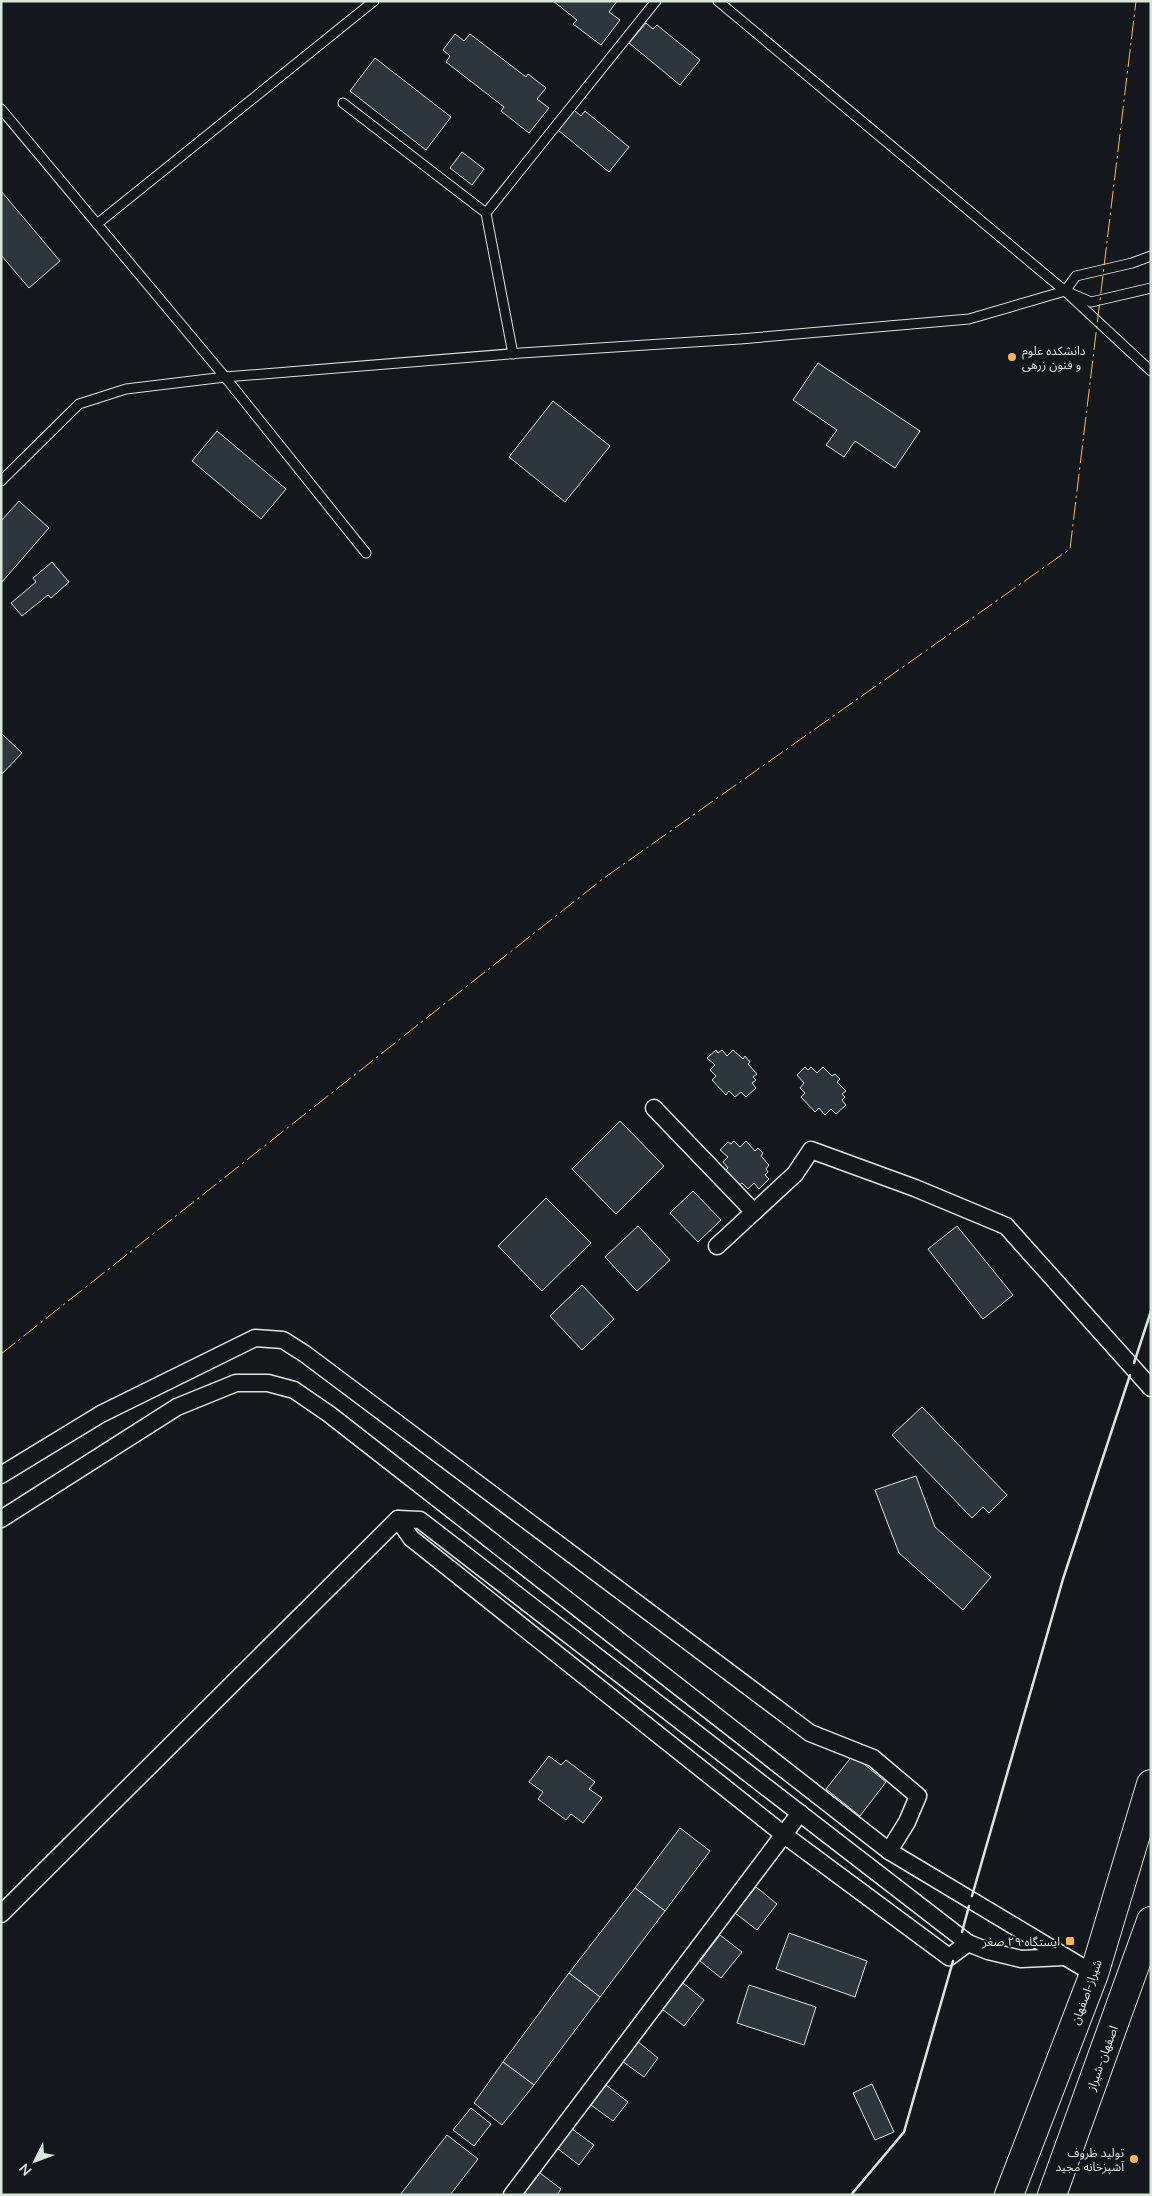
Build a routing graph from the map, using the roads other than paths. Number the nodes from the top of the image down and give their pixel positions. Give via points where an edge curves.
1 (374, 1) edge
2 (656, 1) edge
3 (718, 1) edge
4 (343, 103) dead end
5 (1, 109) edge
6 (486, 213) junction
7 (97, 224) junction
8 (1151, 256) edge
9 (1151, 288) edge
10 (1065, 291) junction
11 (513, 354) junction
12 (1151, 371) edge
13 (225, 377) junction
14 (1, 481) edge
15 (366, 553) dead end
16 (654, 1108) dead end
17 (754, 1212) junction
18 (717, 1246) dead end
19 (1151, 1388) edge
20 (1, 1475) edge
21 (1, 1519) edge
22 (398, 1519) junction
23 (1151, 1784) edge
24 (800, 1813) junction
25 (783, 1834) junction
26 (889, 1851) junction
27 (1, 1914) edge
28 (1151, 1921) edge
29 (968, 1943) junction
30 (1064, 1957) junction
31 (1094, 1974) junction
32 (512, 2195) edge
33 (1009, 2195) edge
34 (1052, 2195) edge

1 - 7 lane
2 - 6 lane
3 - 10 lane
4 - 6 lane
5 - 7 lane
6 - 11 lane
7 - 13 lane
8 - 10 lane via 1076,276
9 - 10 lane via 1091,302
10 - 11 lane via 969,319
10 - 12 lane
11 - 13 lane
13 - 14 lane via 126,389 79,404
13 - 15 lane
16 - 17 street
17 - 18 street
17 - 19 street via 795,1174 811,1150 1006,1226
20 - 26 street via 101,1414 218,1355 255,1338 283,1340 810,1733 873,1758 918,1796
21 - 26 street via 177,1407 236,1383 268,1383 294,1390
22 - 24 street via 420,1520
22 - 25 street via 412,1538
22 - 27 street
23 - 31 highway, شیراز-اصفهان
24 - 25 street
24 - 29 street
25 - 29 street via 948,1957
25 - 32 street
26 - 30 street
28 - 34 highway, اصفهان-شیراز
29 - 30 street via 1021,1959
30 - 31 street
31 - 33 highway, شیراز-اصفهان

